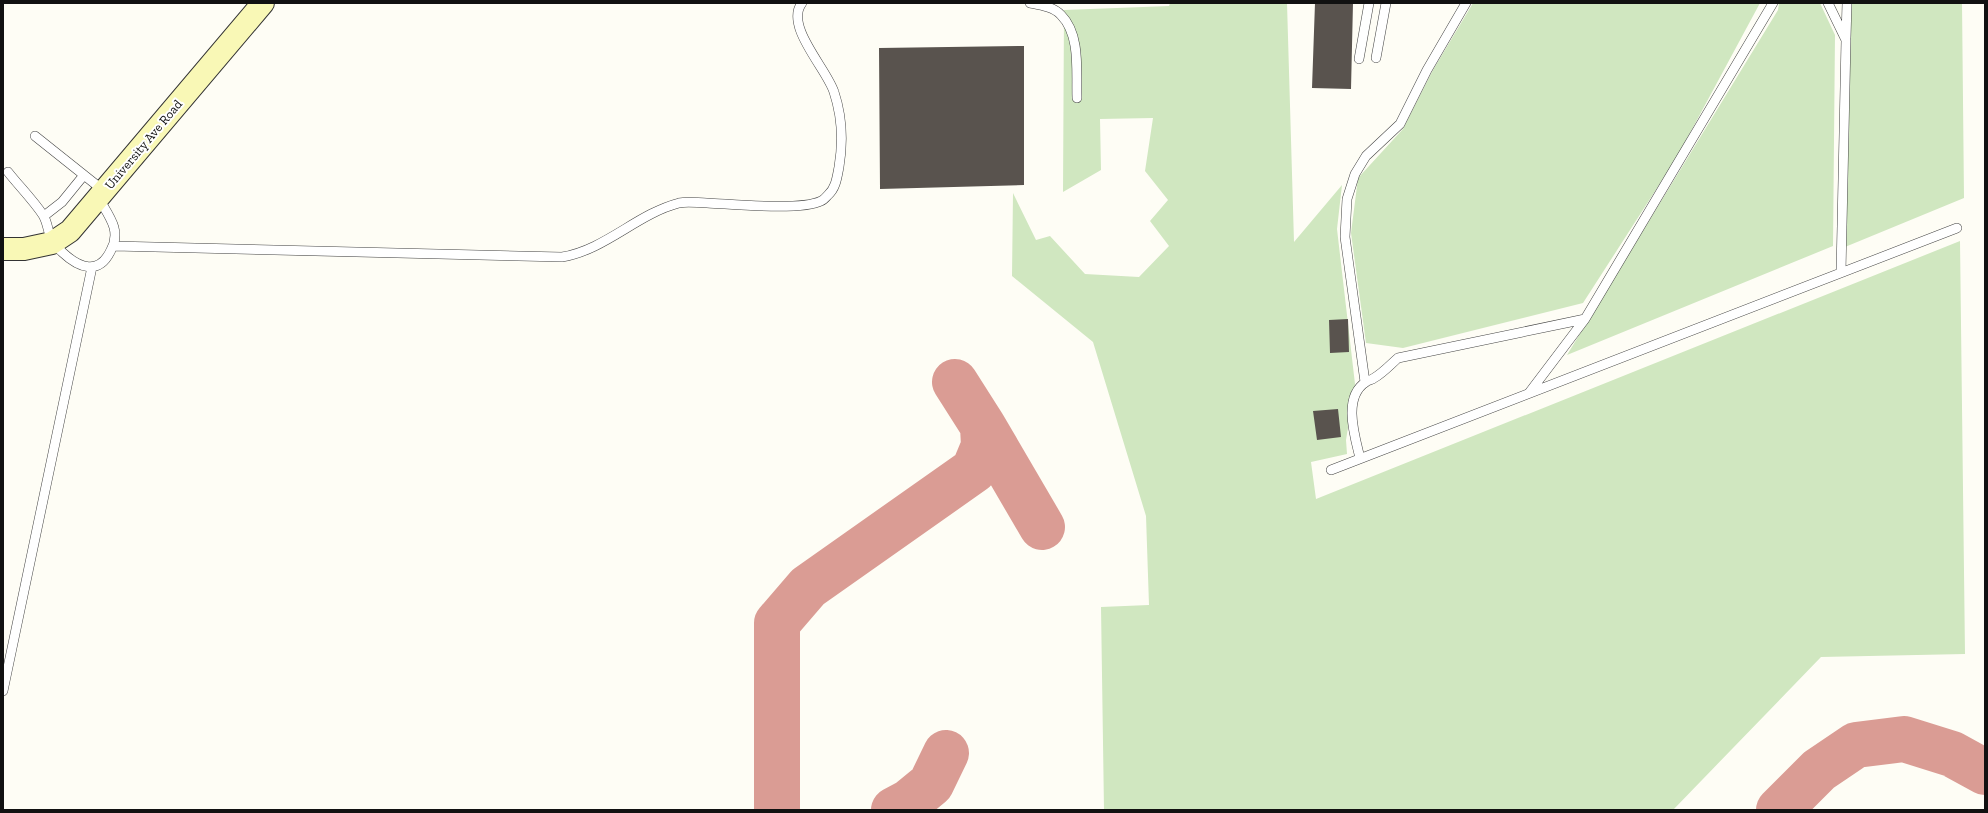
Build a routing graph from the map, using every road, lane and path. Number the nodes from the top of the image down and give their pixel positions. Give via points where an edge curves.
1 (263, 3) edge
2 (802, 3) edge
3 (1030, 3) edge
4 (1369, 3) edge
5 (1386, 3) edge
6 (1466, 3) edge
7 (1773, 3) edge
8 (1828, 3) edge
9 (1847, 3) edge
10 (1846, 40) junction
11 (1376, 58) dead end
12 (1359, 59) dead end
13 (1077, 98) dead end
14 (35, 136) dead end
15 (8, 172) dead end
16 (84, 175) junction
17 (101, 194) junction
18 (44, 216) junction
19 (1957, 228) dead end
20 (52, 243) junction
21 (114, 246) junction
22 (3, 249) edge
23 (92, 267) junction
24 (1841, 272) junction
25 (1584, 319) junction
26 (1365, 382) junction
27 (1529, 393) junction
28 (1360, 458) junction
29 (1331, 470) dead end
30 (3, 691) edge

1 - 17 street, University Ave Road
2 - 21 lane via 797,14 798,23 834,90 841,133 836,180 831,192 822,201 798,206 684,202 656,211 591,248 562,258
3 - 13 lane via 1048,7 1061,14 1072,31 1076,55
4 - 12 lane
5 - 11 lane
6 - 26 lane via 1427,70 1400,124 1366,156 1355,174 1347,199 1344,237
7 - 25 lane
8 - 10 lane
9 - 10 lane
10 - 24 lane
14 - 16 lane
15 - 18 lane
16 - 17 lane
16 - 18 lane via 62,202
17 - 20 street, University Ave Road via 70,231
17 - 21 lane via 116,230
18 - 20 lane
19 - 24 lane
20 - 22 street, University Ave Road via 24,249
20 - 23 lane via 72,262 82,267
21 - 23 lane via 108,258
23 - 30 lane
24 - 27 lane
25 - 26 lane via 1398,358 1375,378
25 - 27 lane
26 - 28 lane via 1353,404 1351,422
27 - 28 lane
28 - 29 lane

